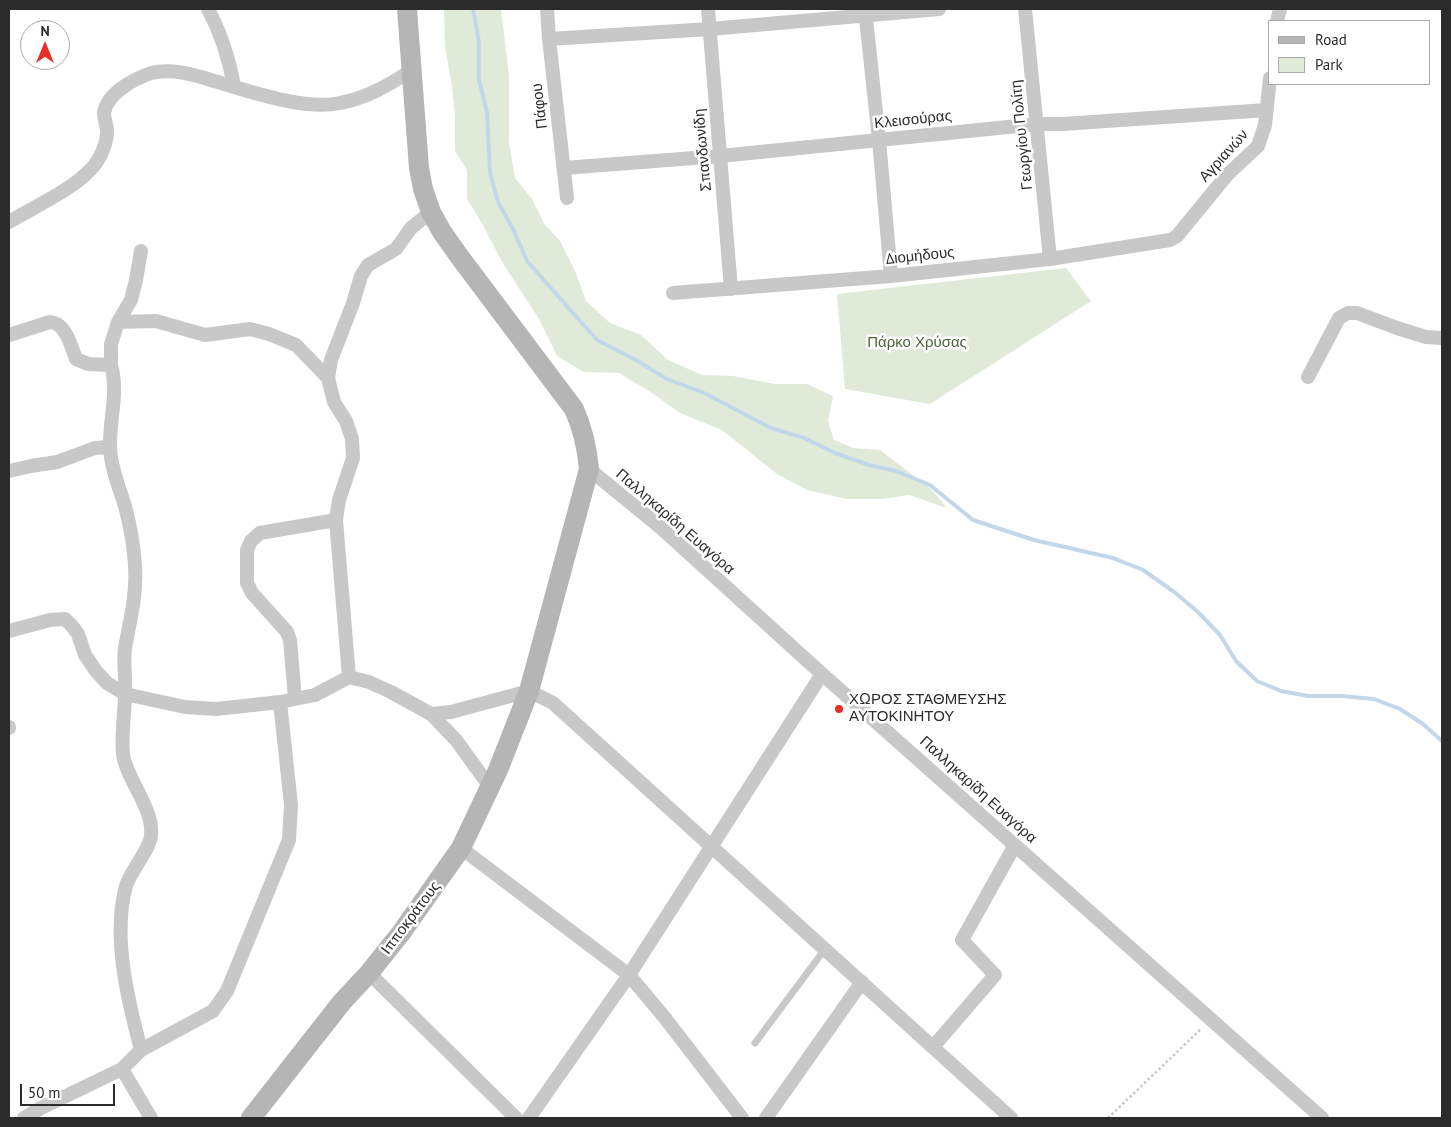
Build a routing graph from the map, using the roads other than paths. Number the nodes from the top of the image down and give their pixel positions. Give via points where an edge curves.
1 (208, 9) edge
2 (407, 9) edge
3 (547, 9) edge
4 (708, 9) edge
5 (939, 9) edge
6 (1025, 9) edge
7 (865, 12) edge
8 (710, 29) junction
9 (549, 40) junction
10 (412, 70) junction
11 (1269, 85) edge
12 (234, 86) junction
13 (1267, 110) junction
14 (1038, 124) junction
15 (879, 140) junction
16 (720, 156) junction
17 (564, 168) junction
18 (567, 198) dead end
19 (431, 212) junction
20 (9, 222) edge
21 (1170, 240) joint
22 (141, 251) dead end
23 (1050, 259) junction
24 (891, 276) junction
25 (731, 289) junction
26 (673, 293) dead end
27 (118, 322) junction
28 (9, 335) edge
29 (1442, 338) edge
30 (110, 365) junction
31 (1308, 377) dead end
32 (328, 378) junction
33 (110, 447) junction
34 (588, 469) junction
35 (9, 471) edge
36 (336, 520) junction
37 (9, 631) edge
38 (822, 674) junction
39 (349, 677) junction
40 (529, 691) junction
41 (125, 694) junction
42 (295, 699) junction
43 (280, 702) junction
44 (430, 714) junction
45 (490, 787) junction
46 (1015, 845) junction
47 (711, 846) junction
48 (461, 848) junction
49 (825, 949) junction
50 (369, 974) junction
51 (629, 975) junction
52 (862, 982) junction
53 (755, 1043) dead end
54 (933, 1047) junction
55 (141, 1050) junction
56 (122, 1069) junction
57 (24, 1118) edge
58 (151, 1118) edge
59 (250, 1118) edge
60 (516, 1118) edge
61 (529, 1118) edge
62 (742, 1118) edge
63 (766, 1118) edge
64 (1011, 1118) edge
65 (1322, 1118) edge

1 - 12 street via 228,58
2 - 10 street, Ιπποκράτους
3 - 9 street, Πάφου
4 - 8 street, Σπανδωνίδη
5 - 7 street
6 - 14 street, Γεωργίου Πολίτη
7 - 8 street
7 - 15 street
8 - 9 street
8 - 16 street, Σπανδωνίδη
9 - 17 street, Πάφου
10 - 12 street via 384,88 338,104 294,102
10 - 19 street, Ιπποκράτους via 419,168
11 - 13 street, Αγριανών
12 - 20 street via 166,71 151,74 115,92 104,114 107,132 102,152 92,168 78,182
13 - 14 street, Κλεισούρας
13 - 21 street, Αγριανών via 1266,125 1258,146 1227,175 1177,236
14 - 15 street, Κλεισούρας
14 - 23 street, Γεωργίου Πολίτη
15 - 16 street, Κλεισούρας
15 - 24 street
16 - 17 street, Κλεισούρας
16 - 25 street, Σπανδωνίδη
17 - 18 street, Πάφου
19 - 32 street via 411,228 396,249 368,265 331,360
19 - 34 street, Ιπποκράτους via 459,256 574,409 584,434
21 - 23 street, Διομήδους
22 - 27 street via 131,300
23 - 24 street, Διομήδους
24 - 25 street, Διομήδους
25 - 26 street, Διομήδους
27 - 30 street
27 - 32 street via 156,321 205,335 250,329 269,334 296,345
28 - 30 street via 56,322 62,326 76,359 88,364
29 - 31 street via 1426,337 1357,313 1348,313 1339,318
30 - 33 street via 115,395
32 - 36 street via 334,402 346,421 352,440 353,458 338,500
33 - 35 street
33 - 41 street via 131,530 136,566 125,650
34 - 38 street, Παλληκαρίδη Ευαγόρα via 660,527
34 - 40 street, Ιπποκράτους
36 - 39 street
36 - 42 street via 260,533 247,550 247,583 290,640
37 - 41 street via 65,619 78,634 85,655 96,671 107,683
38 - 46 street, Παλληκαρίδη Ευαγόρα
38 - 47 street
39 - 42 street via 315,695
39 - 44 street via 392,692
40 - 44 street via 451,712
40 - 45 street, Ιπποκράτους
40 - 47 street via 552,703
41 - 43 street via 185,707 216,709
41 - 55 street via 123,754 146,812 151,835 147,849 132,872 121,909 121,945
42 - 43 street
43 - 55 street via 292,805 289,840 218,1005 213,1011
44 - 45 street via 456,740
45 - 48 street, Ιπποκράτους
46 - 54 street via 962,940 994,975
46 - 65 street, Παλληκαρίδη Ευαγόρα
47 - 49 street
47 - 51 street
48 - 50 street, Ιπποκράτους
48 - 51 street
49 - 52 street
49 - 53 lane
50 - 59 street, Ιπποκράτους via 342,1002
50 - 60 street
51 - 61 street
51 - 62 street
52 - 54 street
52 - 63 street
54 - 64 street
55 - 56 street
56 - 57 street
56 - 58 street

